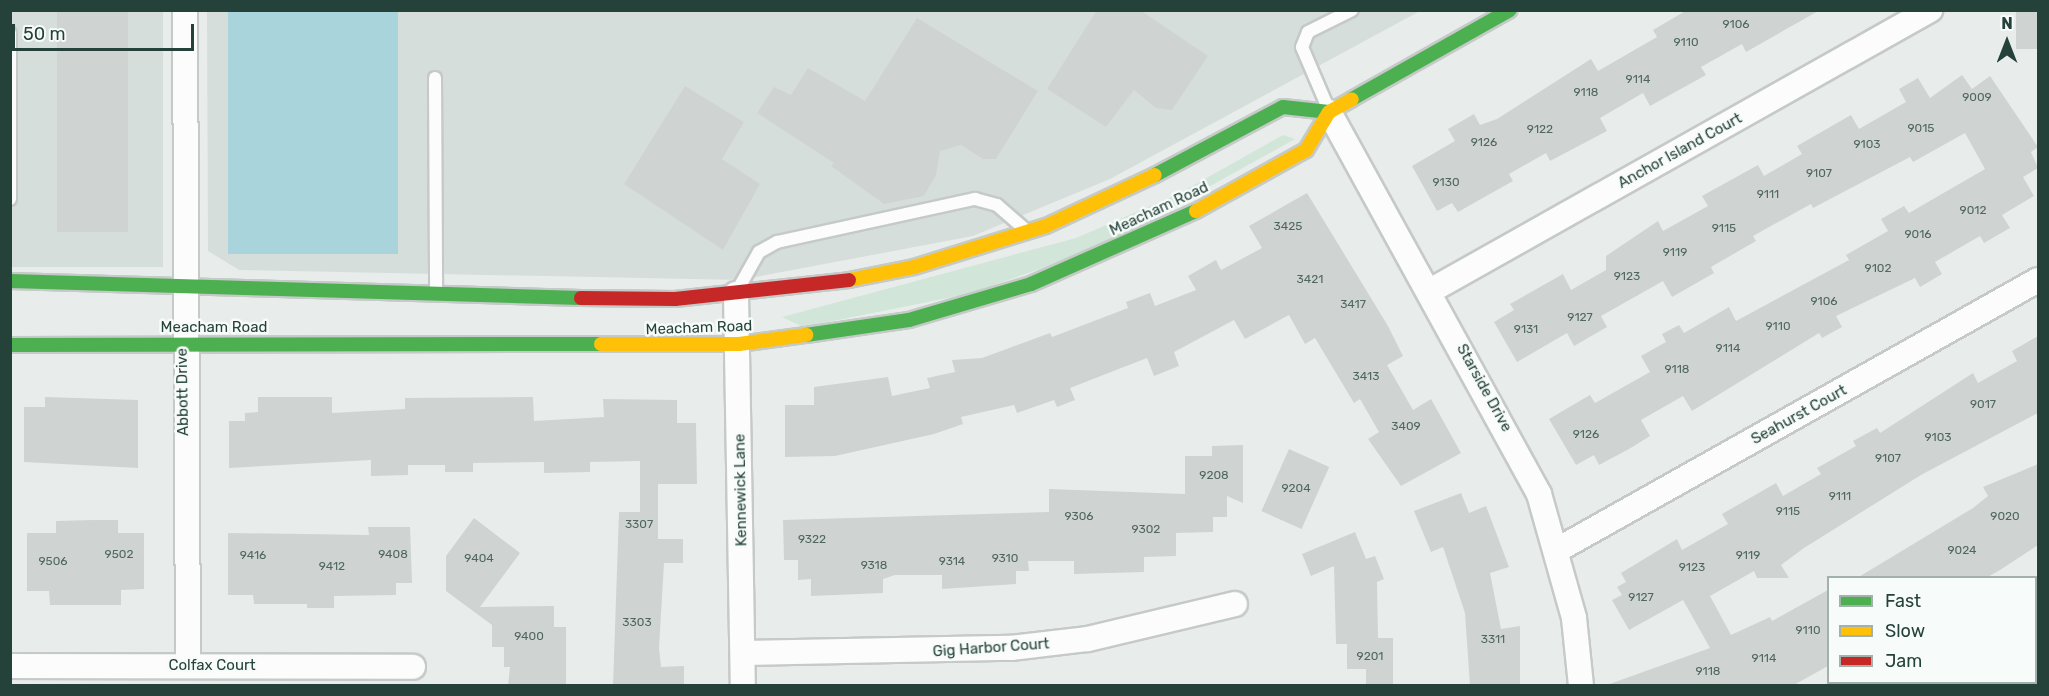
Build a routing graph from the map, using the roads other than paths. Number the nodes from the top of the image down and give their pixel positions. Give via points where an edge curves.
1 (1352, 10) edge
2 (1510, 10) edge
3 (1930, 10) edge
4 (183, 12) edge
5 (10, 33) edge
6 (435, 78) dead end
7 (1329, 112) junction
8 (10, 199) edge
9 (1029, 232) junction
10 (2038, 280) edge
11 (10, 281) edge
12 (183, 288) junction
13 (1430, 291) junction
14 (736, 294) junction
15 (436, 295) junction
16 (739, 344) junction
17 (10, 345) edge
18 (183, 345) junction
19 (1558, 549) junction
20 (1235, 604) dead end
21 (743, 653) junction
22 (10, 666) edge
23 (188, 666) junction
24 (413, 668) dead end
25 (743, 686) edge
26 (1581, 686) edge

1 - 7 lane via 1308,32 1302,47
2 - 7 street, Meacham Road
3 - 13 street, Anchor Island Court
4 - 12 street, Abbott Drive
5 - 8 lane
6 - 15 lane
7 - 9 street, Meacham Road via 1283,107 1107,201
7 - 13 street, Starside Drive
7 - 16 street, Meacham Road via 1306,150 1178,221 1031,284 909,320
9 - 14 street, Meacham Road via 914,267 807,289
9 - 14 lane via 997,205 963,202 777,242 759,252
10 - 19 street, Seahurst Court
11 - 12 street, Meacham Road
12 - 15 street, Meacham Road
12 - 18 street, Abbott Drive
13 - 19 street, Starside Drive via 1519,451
14 - 15 street, Meacham Road via 675,299
14 - 16 street, Kennewick Lane
16 - 18 street, Meacham Road
16 - 21 street, Kennewick Lane
17 - 18 street, Meacham Road
18 - 23 street, Abbott Drive
19 - 26 street, Starside Drive via 1574,618
20 - 21 street, Gig Harbor Court via 1089,639 1011,648
21 - 25 street, Kennewick Lane
22 - 23 street, Colfax Court
23 - 24 street, Colfax Court

